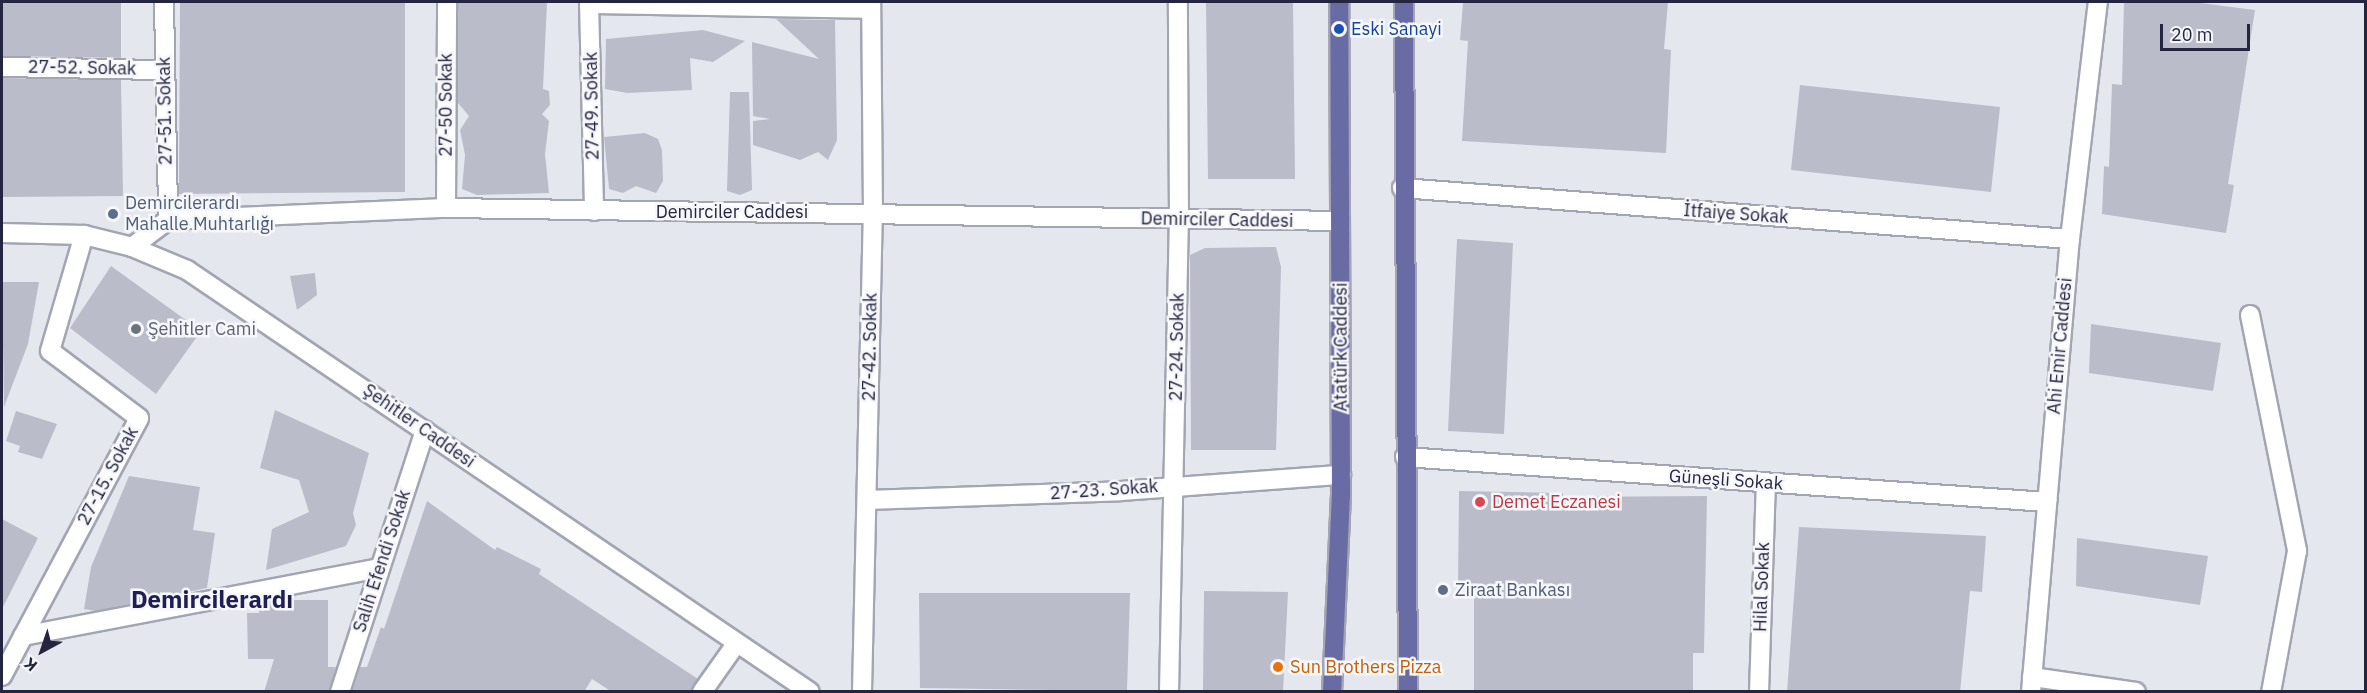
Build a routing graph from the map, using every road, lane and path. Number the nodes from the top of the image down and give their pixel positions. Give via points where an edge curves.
1 (164, 2) edge
2 (447, 2) edge
3 (1178, 2) edge
4 (1339, 2) edge
5 (1404, 2) edge
6 (2098, 2) edge
7 (590, 3) edge
8 (871, 5) edge
9 (2, 67) edge
10 (164, 70) junction
11 (1402, 188) junction
12 (446, 208) junction
13 (594, 211) junction
14 (873, 213) junction
15 (168, 220) junction
16 (1179, 220) junction
17 (1340, 221) junction
18 (2, 233) edge
19 (84, 235) junction
20 (2070, 239) junction
21 (132, 247) junction
22 (2250, 315) dead end
23 (425, 430) junction
24 (1404, 457) junction
25 (1341, 475) junction
26 (1766, 483) junction
27 (1174, 485) junction
28 (867, 500) junction
29 (2047, 502) junction
30 (380, 568) junction
31 (23, 636) junction
32 (736, 644) junction
33 (2, 676) edge
34 (2032, 684) edge
35 (340, 692) edge
36 (702, 692) edge
37 (810, 692) edge
38 (862, 692) edge
39 (1169, 692) edge
40 (1332, 692) edge
41 (1408, 692) edge
42 (1759, 692) edge
43 (2136, 692) edge
44 (2271, 692) edge

1 - 10 street, 27-51. Sokak
2 - 12 street, 27-50 Sokak
3 - 16 street, 27-24. Sokak
4 - 17 main road, Atatürk Caddesi
5 - 11 main road
6 - 20 street, Ahi Emir Caddesi
7 - 8 street
7 - 13 street, 27-49. Sokak
8 - 14 street, 27-42. Sokak
9 - 10 street, 27-52. Sokak
10 - 15 street, 27-51. Sokak
11 - 20 street, İtfaiye Sokak
11 - 24 main road
12 - 13 street, Demirciler Caddesi
12 - 15 street, Demirciler Caddesi
13 - 14 street, Demirciler Caddesi
14 - 16 street, Demirciler Caddesi
14 - 28 street, 27-42. Sokak
15 - 21 street
16 - 17 street, Demirciler Caddesi
16 - 27 street, 27-24. Sokak
17 - 25 main road, Atatürk Caddesi
18 - 19 street, Şehitler Caddesi
19 - 21 street, Şehitler Caddesi
19 - 31 street, 27-15. Sokak via 50,351 139,418
20 - 29 street, Ahi Emir Caddesi
21 - 23 street, Şehitler Caddesi via 197,276
22 - 44 street via 2297,551
23 - 30 street, Salih Efendi Sokak
23 - 32 street, Şehitler Caddesi
24 - 26 street, Güneşli Sokak
24 - 41 main road
25 - 27 street, 27-23. Sokak
25 - 40 main road, Atatürk Caddesi
26 - 29 street, Güneşli Sokak
26 - 42 street, Hilal Sokak
27 - 28 street, 27-23. Sokak
27 - 39 street, 27-24. Sokak
28 - 38 street, 27-42. Sokak
29 - 34 street, Ahi Emir Caddesi
30 - 31 street
30 - 35 street, Salih Efendi Sokak
31 - 33 street, 27-15. Sokak
32 - 36 street
32 - 37 street, Şehitler Caddesi
34 - 43 street

